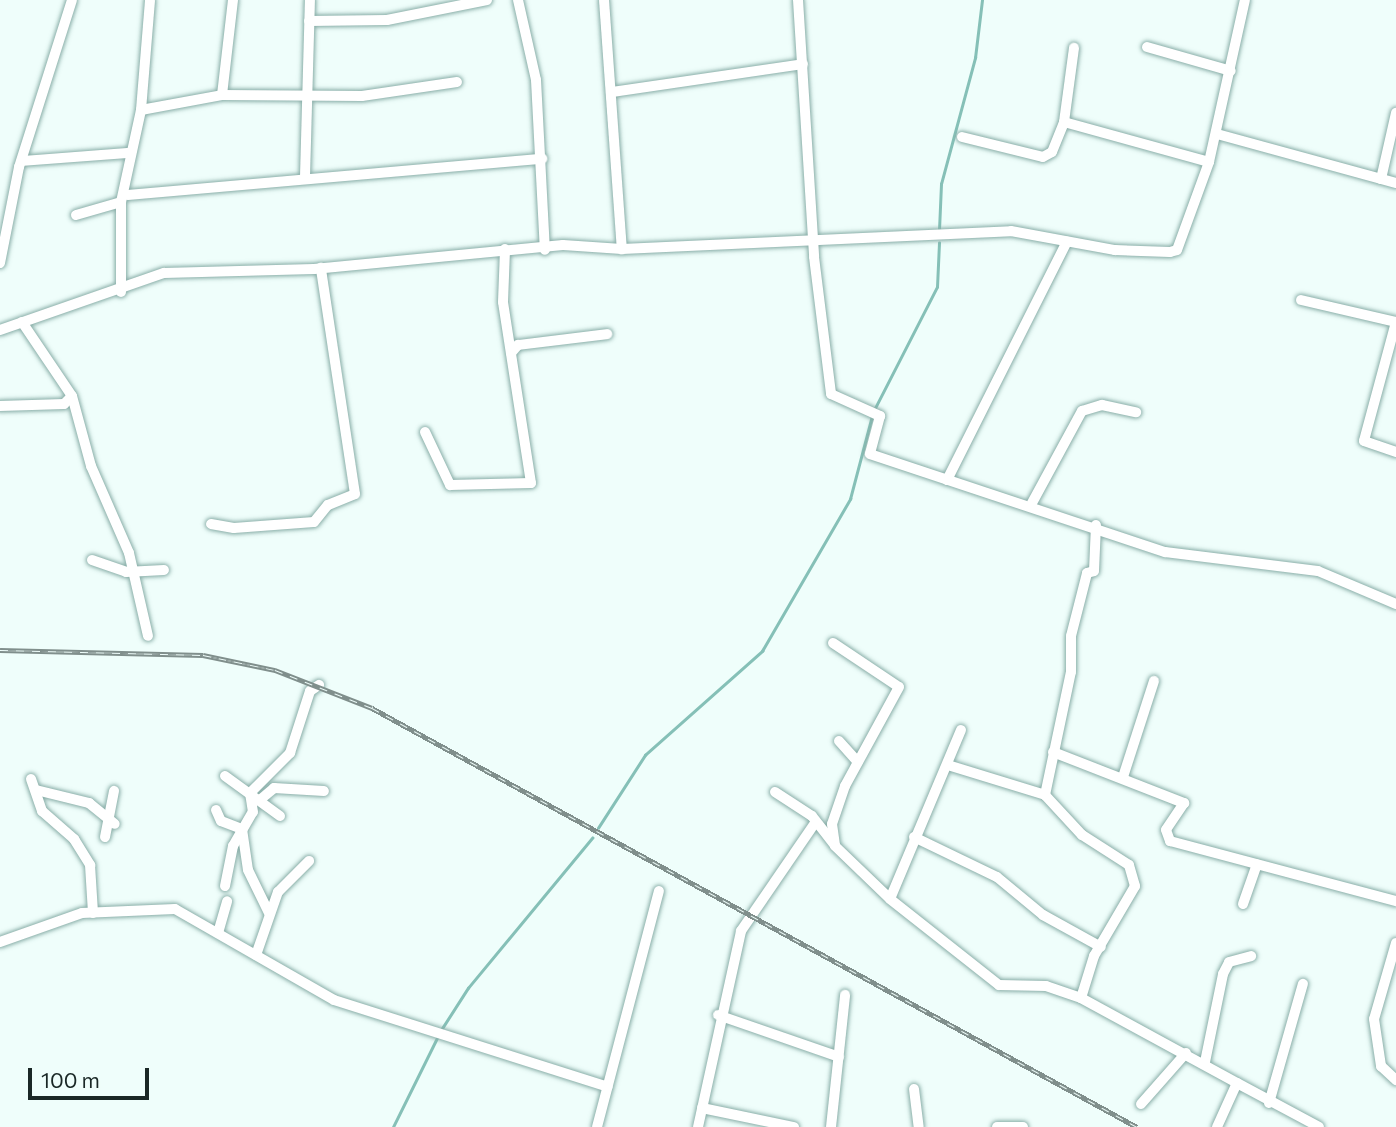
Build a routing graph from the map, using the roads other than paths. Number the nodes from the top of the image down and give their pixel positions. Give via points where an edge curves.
1 (72, 0) edge
2 (150, 0) edge
3 (233, 0) edge
4 (310, 0) edge
5 (487, 0) edge
6 (518, 0) edge
7 (604, 0) edge
8 (798, 0) edge
9 (1245, 0) edge
10 (309, 21) junction
11 (1147, 47) dead end
12 (1074, 48) dead end
13 (803, 64) junction
14 (1231, 71) junction
15 (457, 82) dead end
16 (303, 91) junction
17 (612, 92) junction
18 (222, 95) junction
19 (141, 110) junction
20 (1396, 113) edge
21 (1064, 122) junction
22 (1217, 134) junction
23 (962, 137) dead end
24 (129, 153) junction
25 (542, 159) junction
26 (22, 160) junction
27 (1209, 162) junction
28 (305, 177) junction
29 (1381, 179) junction
30 (1396, 183) edge
31 (0, 193) edge
32 (13, 195) junction
33 (124, 199) junction
34 (76, 215) dead end
35 (814, 238) junction
36 (1067, 241) junction
37 (505, 249) junction
38 (622, 249) junction
39 (545, 250) junction
40 (0, 263) edge
41 (321, 268) junction
42 (121, 292) junction
43 (1301, 300) dead end
44 (22, 322) junction
45 (1396, 322) edge
46 (0, 330) edge
47 (607, 334) dead end
48 (511, 353) junction
49 (72, 396) junction
50 (0, 406) edge
51 (1136, 412) dead end
52 (425, 432) dead end
53 (1396, 452) edge
54 (947, 480) junction
55 (1032, 503) junction
56 (211, 524) dead end
57 (1096, 525) junction
58 (92, 561) dead end
59 (164, 570) dead end
60 (131, 572) junction
61 (1396, 604) edge
62 (148, 636) dead end
63 (833, 643) dead end
64 (1154, 681) dead end
65 (319, 685) dead end
66 (961, 730) dead end
67 (839, 741) dead end
68 (1053, 752) junction
69 (858, 762) junction
70 (951, 766) junction
71 (225, 776) dead end
72 (1123, 777) junction
73 (31, 779) dead end
74 (36, 790) junction
75 (114, 791) dead end
76 (324, 791) dead end
77 (775, 792) dead end
78 (250, 793) junction
79 (1045, 795) junction
80 (261, 799) junction
81 (216, 810) dead end
82 (280, 816) dead end
83 (112, 821) junction
84 (815, 823) junction
85 (242, 829) junction
86 (105, 837) dead end
87 (914, 837) junction
88 (835, 846) junction
89 (309, 861) dead end
90 (1257, 864) junction
91 (225, 886) dead end
92 (659, 891) dead end
93 (890, 899) junction
94 (227, 901) dead end
95 (1396, 901) edge
96 (1243, 904) dead end
97 (93, 913) junction
98 (269, 914) junction
99 (218, 933) junction
100 (0, 942) edge
101 (1396, 943) edge
102 (1101, 947) junction
103 (256, 955) junction
104 (1251, 956) dead end
105 (1303, 984) dead end
106 (845, 995) dead end
107 (1081, 998) junction
108 (718, 1015) junction
109 (1186, 1053) junction
110 (839, 1057) junction
111 (1205, 1062) junction
112 (1396, 1080) edge
113 (1237, 1083) junction
114 (608, 1087) junction
115 (914, 1089) dead end
116 (1269, 1103) junction
117 (1141, 1104) dead end
118 (702, 1108) junction
119 (597, 1127) edge
120 (698, 1127) edge
121 (794, 1127) edge
122 (831, 1127) edge
123 (919, 1127) edge
124 (997, 1127) edge
125 (1023, 1127) edge
126 (1217, 1127) edge
127 (1319, 1127) edge

1 - 26 street
2 - 19 street
3 - 18 street
4 - 10 street
5 - 10 street via 387,20
6 - 25 street via 532,48
7 - 17 street
8 - 13 street
9 - 14 street
10 - 16 street
11 - 14 street
12 - 21 street
13 - 17 street
13 - 35 street
14 - 22 street
15 - 16 street via 362,96
16 - 18 street
16 - 28 street
17 - 38 street
18 - 19 street
19 - 24 street
20 - 29 street
21 - 23 street via 1052,152 1043,157
21 - 27 street
22 - 27 street
22 - 29 street
24 - 26 street
24 - 33 street
25 - 28 street
25 - 39 street
26 - 32 street
27 - 36 street via 1177,250
28 - 33 street
29 - 30 street
31 - 32 street
32 - 40 street
33 - 34 street
33 - 42 street
35 - 36 street via 1011,231
35 - 38 street
35 - 54 street via 831,394 872,412 870,453
36 - 54 street
37 - 39 street
37 - 41 street
37 - 48 street via 502,282
38 - 39 street via 563,245
41 - 42 street via 164,273
41 - 56 street via 355,494 328,505 314,522 234,528
42 - 44 street
43 - 45 street
44 - 46 street
44 - 49 street
45 - 53 street via 1363,441
47 - 48 street via 518,345
48 - 52 street via 531,483 450,485
49 - 50 street via 64,404
49 - 60 street
51 - 55 street via 1096,405 1082,411
54 - 55 street
55 - 57 street
57 - 61 street via 1166,552 1318,571
57 - 68 street via 1094,571 1087,573 1072,636 1071,672
58 - 60 street
59 - 60 street
60 - 62 street
63 - 69 street via 899,687
64 - 72 street
65 - 78 street via 310,691 290,752
66 - 70 street
67 - 69 street
68 - 72 street
68 - 79 street
69 - 88 street via 833,816
70 - 79 street
70 - 87 street
71 - 78 street
72 - 90 street via 1184,803 1166,830 1170,841
73 - 74 street
74 - 83 street via 89,803
74 - 97 street via 42,811 74,839 90,865
75 - 83 street
76 - 80 street via 274,788
77 - 84 street
78 - 80 street
78 - 85 street via 253,812
79 - 102 street via 1082,835 1133,870 1131,901
80 - 82 street
81 - 85 street via 221,821
83 - 86 street
84 - 88 street
84 - 108 street via 741,931
85 - 91 street
85 - 98 street via 248,870
87 - 93 street
87 - 102 street via 997,877 1043,915
88 - 93 street
89 - 98 street via 286,880
90 - 95 street
90 - 96 street
92 - 114 street
93 - 107 street via 999,985 1046,986
94 - 99 street
97 - 99 street via 175,909
97 - 100 street via 39,923
98 - 103 street
99 - 103 street
101 - 112 street via 1374,1019 1381,1066
102 - 107 street
103 - 114 street via 334,1000
104 - 111 street via 1229,962 1223,974
105 - 116 street
106 - 110 street
107 - 109 street
108 - 110 street
108 - 118 street
109 - 111 street
109 - 117 street
110 - 122 street
111 - 113 street
113 - 116 street
113 - 126 street
114 - 119 street
115 - 123 street
116 - 127 street
118 - 120 street
118 - 121 street
124 - 125 street

